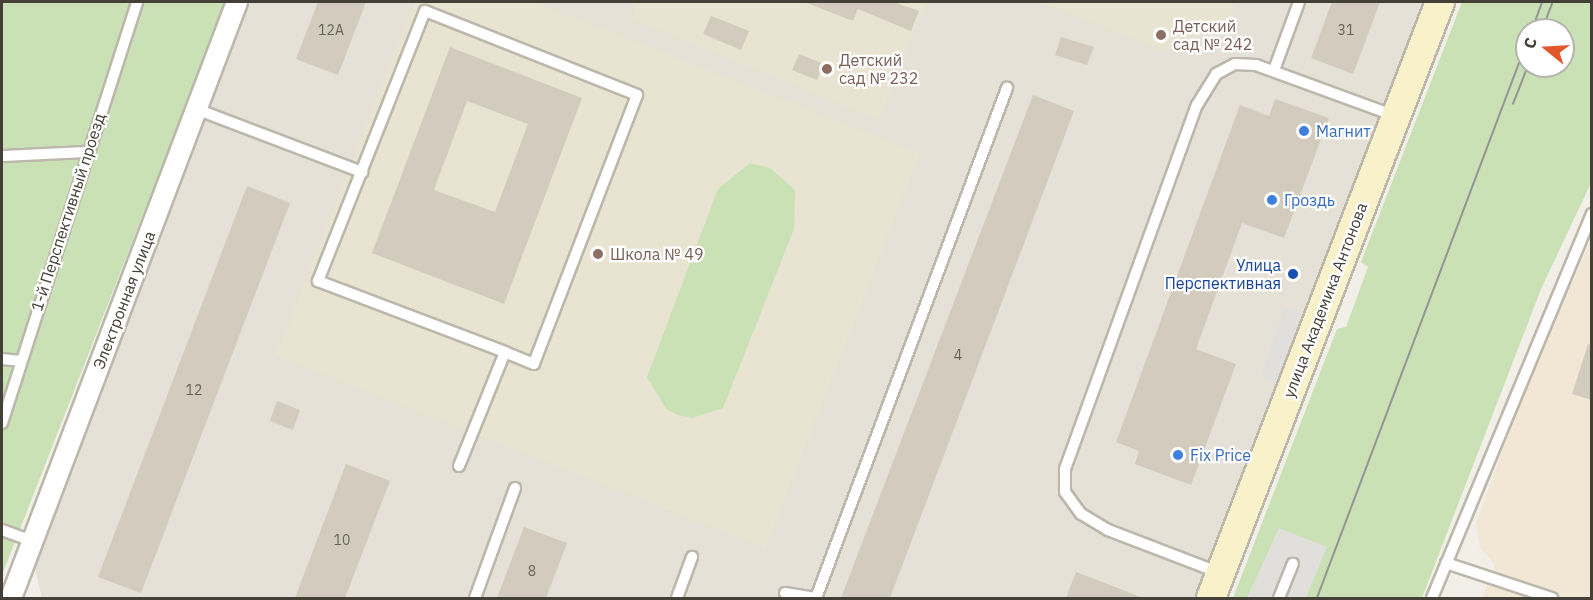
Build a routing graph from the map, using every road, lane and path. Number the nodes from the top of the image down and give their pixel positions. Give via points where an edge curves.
1 (137, 2) edge
2 (237, 2) edge
3 (1299, 2) edge
4 (1440, 2) edge
5 (1274, 70) junction
6 (1007, 88) dead end
7 (196, 109) junction
8 (1396, 116) junction
9 (86, 152) junction
10 (2, 156) edge
11 (362, 172) junction
12 (1592, 214) edge
13 (505, 352) junction
14 (2, 359) edge
15 (20, 361) junction
16 (2, 423) edge
17 (459, 466) dead end
18 (515, 488) dead end
19 (2, 530) edge
20 (32, 541) junction
21 (692, 557) dead end
22 (1446, 563) junction
23 (1293, 564) dead end
24 (1215, 586) edge
25 (784, 593) dead end
26 (11, 598) edge
27 (475, 598) edge
28 (677, 598) edge
29 (1279, 598) edge
30 (1432, 598) edge
31 (1552, 598) edge

1 - 9 lane, 1-й Перспективный проезд
2 - 7 street, Электронная улица
3 - 5 lane
4 - 8 main road, улица Академика Антонова
5 - 8 lane
5 - 24 lane via 1235,64 1216,74 1197,105 1065,469 1065,492 1081,514
6 - 25 lane via 816,598
7 - 11 lane
7 - 20 street, Электронная улица
8 - 24 main road, улица Академика Антонова
9 - 10 lane
9 - 15 lane, 1-й Перспективный проезд
11 - 13 lane via 318,281
11 - 13 lane via 425,11 637,95 534,364
12 - 22 lane
13 - 17 lane
14 - 15 lane
15 - 16 lane, 1-й Перспективный проезд
18 - 27 lane
19 - 20 lane
20 - 26 street, Электронная улица
21 - 28 lane
22 - 30 lane
22 - 31 lane
23 - 29 lane

